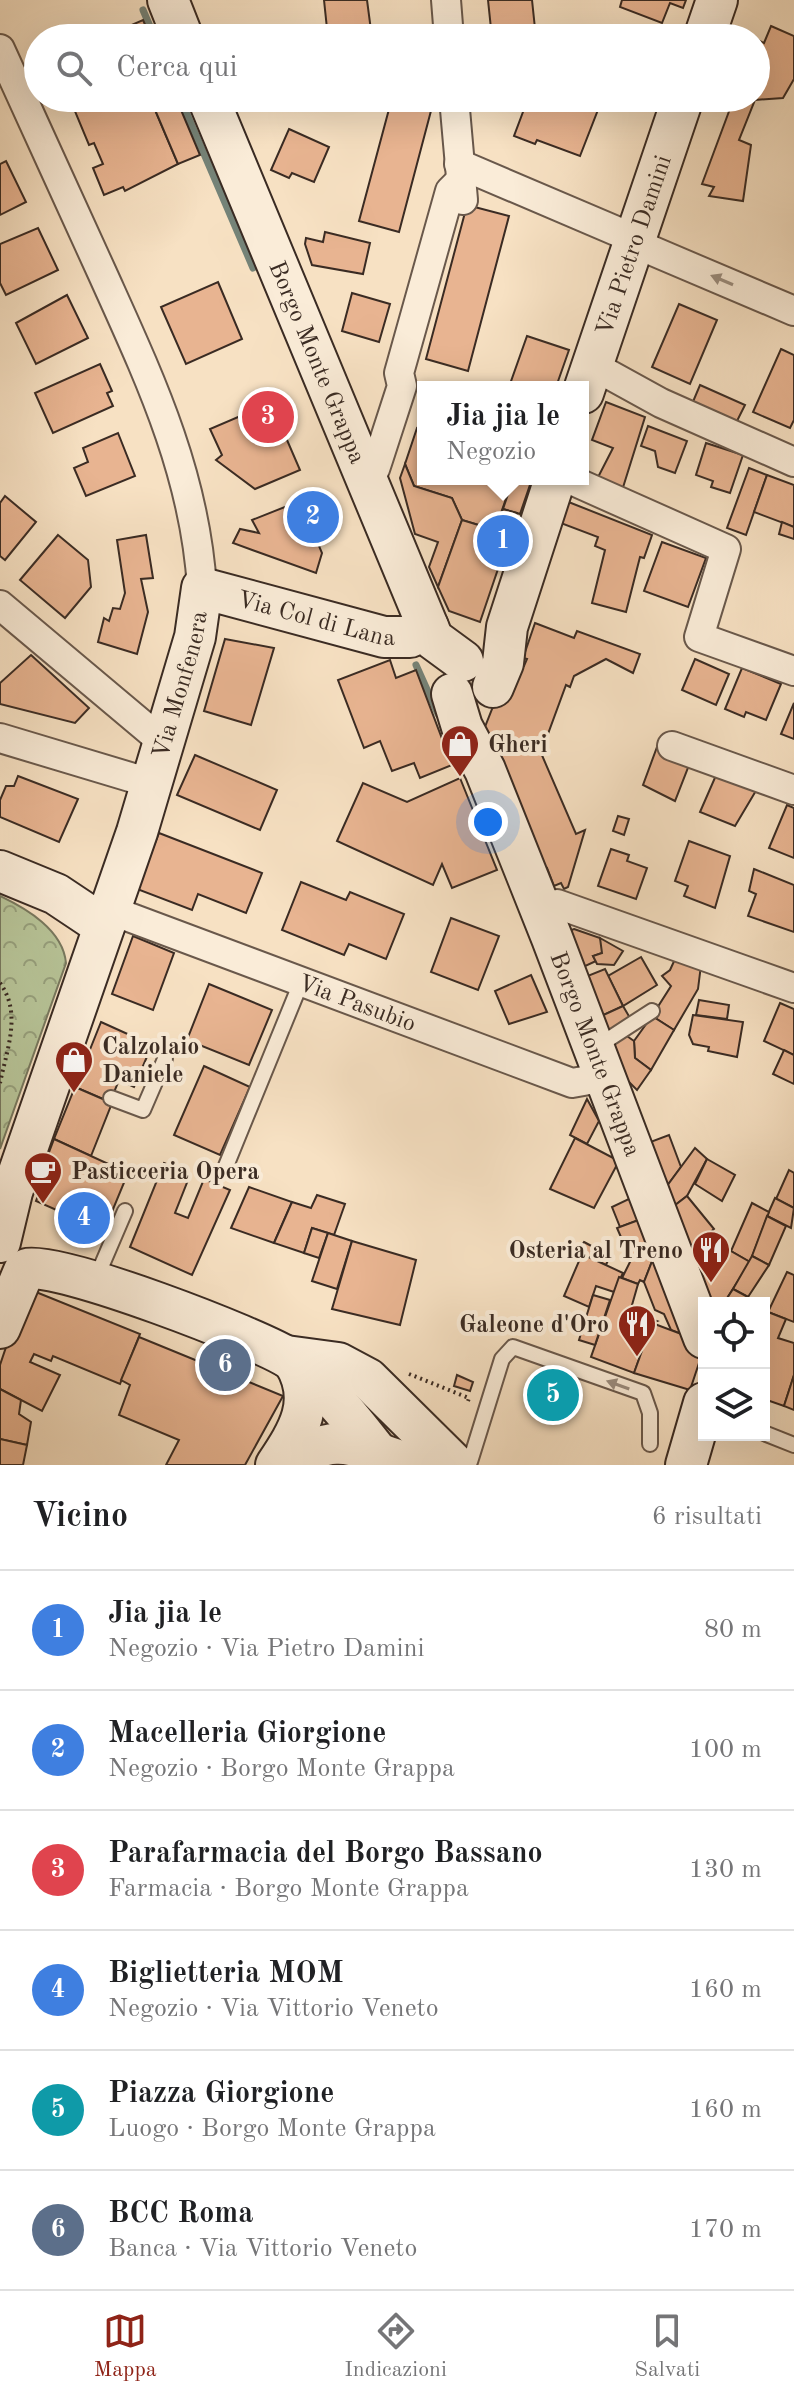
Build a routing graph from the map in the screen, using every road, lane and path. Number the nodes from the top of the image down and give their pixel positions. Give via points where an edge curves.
1 (168, 0) edge
2 (446, 0) edge
3 (717, 0) edge
4 (177, 24) edge
5 (448, 24) edge
6 (709, 24) edge
7 (0, 49) edge
8 (24, 103) edge
9 (28, 112) edge
10 (214, 112) edge
11 (455, 112) edge
12 (678, 112) edge
13 (459, 173) junction
14 (634, 241) junction
15 (794, 311) edge
16 (587, 379) edge
17 (794, 462) edge
18 (365, 472) junction
19 (553, 485) edge
20 (582, 485) edge
21 (202, 588) junction
22 (0, 605) edge
23 (428, 627) junction
24 (794, 671) edge
25 (469, 681) junction
26 (0, 738) edge
27 (163, 742) junction
28 (672, 746) dead end
29 (150, 783) junction
30 (794, 790) edge
31 (0, 871) edge
32 (542, 912) junction
33 (107, 918) junction
34 (302, 980) junction
35 (0, 983) edge
36 (794, 988) edge
37 (652, 1011) dead end
38 (165, 1059) dead end
39 (600, 1062) junction
40 (0, 1083) edge
41 (111, 1098) dead end
42 (226, 1166) dead end
43 (125, 1211) dead end
44 (12, 1248) edge
45 (87, 1278) junction
46 (698, 1322) edge
47 (0, 1328) edge
48 (290, 1359) junction
49 (338, 1363) junction
50 (403, 1372) dead end
51 (469, 1398) dead end
52 (698, 1427) edge
53 (770, 1435) edge
54 (650, 1444) dead end
55 (794, 1445) edge
56 (388, 1462) edge
57 (279, 1465) edge
58 (455, 1465) edge
59 (469, 1465) edge
60 (686, 1465) edge

1 - 4 street
2 - 5 street
3 - 6 street
7 - 8 street, Via Monfenera
9 - 21 street, Via Monfenera via 165,418 189,488
10 - 18 street, Borgo Monte Grappa
11 - 13 street
12 - 14 street, Via Pietro Damini
13 - 14 street
13 - 18 street via 412,322 399,373 402,386 375,469
15 -> 14 street
14 - 16 street, Via Pietro Damini
16 - 17 street via 661,403
18 - 23 street, Borgo Monte Grappa
19 - 25 street via 507,627
20 - 24 street via 726,549 699,637
21 - 23 street, Via Col di Lana via 384,637 410,637
21 - 27 street, Via Monfenera via 195,637
22 - 27 street
23 - 25 street, Borgo Monte Grappa via 434,659
25 - 32 street, Borgo Monte Grappa via 485,770
26 - 29 street
27 - 29 street, Via Monfenera
28 - 30 street
29 - 33 street, Via Monfenera
31 - 33 street
32 - 36 street via 557,904
32 - 39 street, Borgo Monte Grappa
33 - 34 street, Via Pasubio
33 - 44 street, Via Monfenera via 62,1077 12,1192
34 - 39 street, Via Pasubio via 572,1083
34 - 42 lane
35 - 40 path via 10,997 12,1025
37 - 39 lane
38 - 41 lane via 143,1110
39 - 46 street, Borgo Monte Grappa
43 - 45 lane
44 - 45 street
44 - 47 street, Via Monfenera
45 - 48 street
48 - 49 street
48 - 56 street
48 - 57 street via 304,1384 306,1409
49 - 56 street via 376,1409
49 - 58 street via 368,1379
50 - 51 path
52 - 60 street
53 - 55 lane
54 -> 59 lane via 650,1413 643,1393 513,1347 502,1359
56 - 57 street via 360,1444 343,1442

